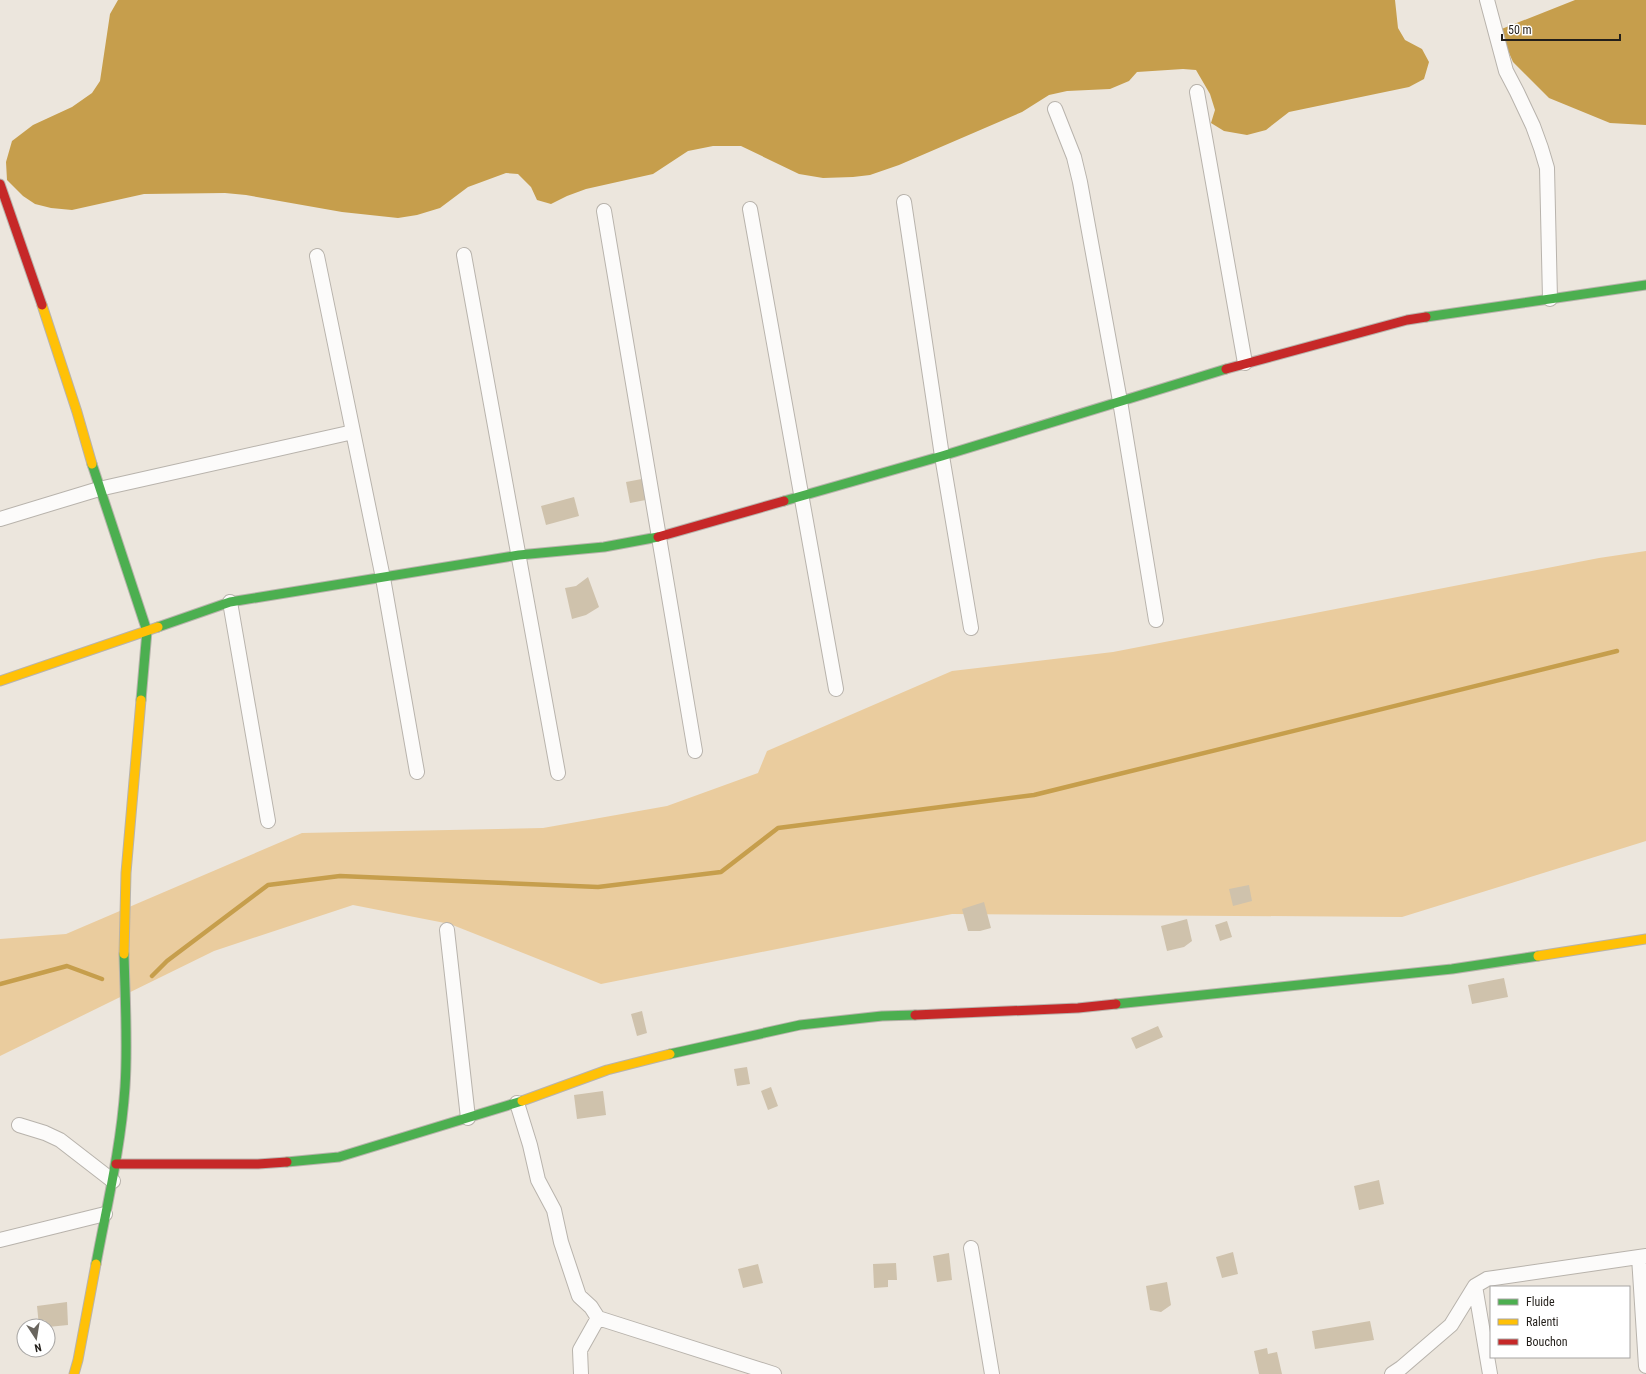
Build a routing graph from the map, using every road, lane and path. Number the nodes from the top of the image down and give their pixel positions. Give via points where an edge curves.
1 (1487, 0) edge
2 (1197, 92) dead end
3 (1055, 110) dead end
4 (0, 184) edge
5 (904, 202) dead end
6 (750, 209) dead end
7 (604, 211) dead end
8 (464, 255) dead end
9 (317, 256) dead end
10 (1646, 285) edge
11 (1550, 299) junction
12 (1245, 363) junction
13 (1120, 401) junction
14 (353, 432) junction
15 (942, 456) junction
16 (100, 489) junction
17 (801, 495) junction
18 (0, 519) edge
19 (660, 537) junction
20 (519, 555) junction
21 (383, 578) junction
22 (230, 602) junction
23 (1156, 620) dead end
24 (971, 628) dead end
25 (147, 631) junction
26 (0, 681) edge
27 (836, 689) dead end
28 (695, 751) dead end
29 (417, 772) dead end
30 (558, 773) dead end
31 (268, 821) dead end
32 (447, 930) dead end
33 (1646, 939) edge
34 (517, 1102) junction
35 (468, 1118) junction
36 (19, 1125) dead end
37 (116, 1164) junction
38 (113, 1181) junction
39 (105, 1214) junction
40 (0, 1240) edge
41 (971, 1248) dead end
42 (1643, 1256) edge
43 (1475, 1286) junction
44 (598, 1318) junction
45 (1646, 1366) edge
46 (732, 1367) edge
47 (74, 1374) edge
48 (580, 1374) edge
49 (774, 1374) edge
50 (992, 1374) edge
51 (1392, 1374) edge
52 (1490, 1374) edge

1 - 11 street via 1506,71 1533,126 1547,168
2 - 12 street
3 - 13 street via 1074,157 1080,182
4 - 16 street
5 - 15 street
6 - 17 street
7 - 19 street
8 - 20 street
9 - 14 street
10 - 11 street
11 - 12 street via 1407,320
12 - 13 street
13 - 15 street
13 - 23 street
14 - 16 street
14 - 21 street
15 - 17 street
15 - 24 street
16 - 18 street
16 - 25 street
17 - 19 street
17 - 27 street
19 - 20 street via 604,547
19 - 28 street
20 - 21 street
20 - 30 street
21 - 22 street
21 - 29 street
22 - 25 street
22 - 31 street
25 - 26 street
25 - 37 street via 126,873 125,1088
32 - 35 street
33 - 34 street via 1452,969 1140,1002 1078,1008 882,1016 800,1025 607,1070
34 - 35 street
34 - 44 street via 538,1180 554,1210 561,1242 579,1296
35 - 37 street via 357,1153 323,1160 258,1164
36 - 38 street via 60,1140
37 - 38 street
38 - 39 street
39 - 40 street
39 - 47 street
41 - 50 street
42 - 43 street via 1487,1279
42 - 45 street
43 - 51 street via 1450,1325
43 - 52 street
44 - 46 street
44 - 48 street via 580,1350
46 - 49 street

